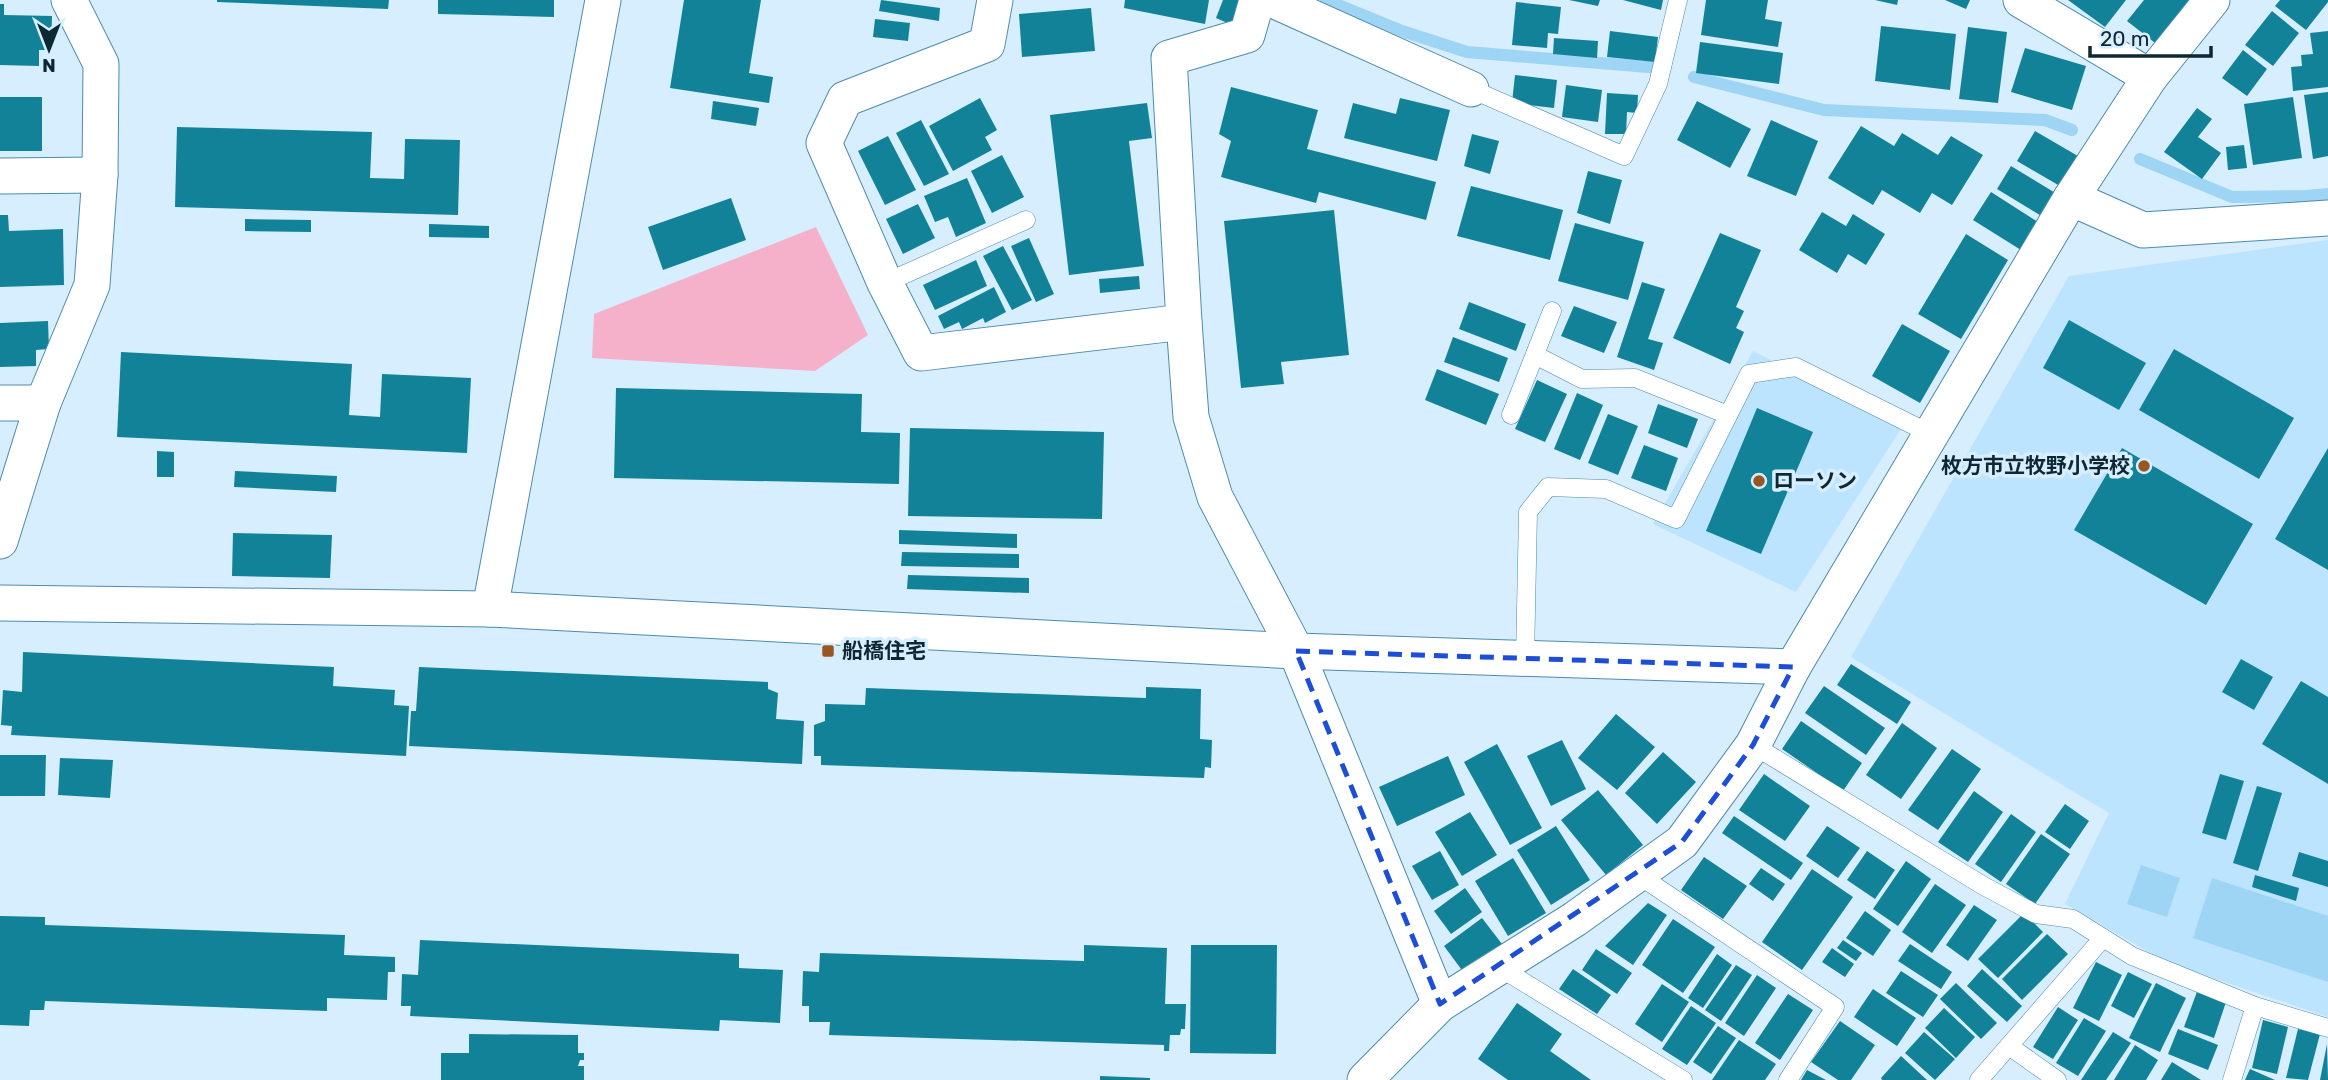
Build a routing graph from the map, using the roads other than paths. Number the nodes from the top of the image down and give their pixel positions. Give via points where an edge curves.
1 (69, 0) edge
2 (603, 0) edge
3 (995, 0) edge
4 (1257, 0) edge
5 (1273, 0) edge
6 (1678, 0) edge
7 (2021, 0) edge
8 (2212, 0) edge
9 (2150, 77) junction
10 (1471, 89) joint
11 (100, 175) junction
12 (0, 176) edge
13 (2071, 198) junction
14 (2328, 218) edge
15 (1026, 220) dead end
16 (885, 283) junction
17 (1552, 311) dead end
18 (1184, 323) junction
19 (1535, 355) junction
20 (0, 403) edge
21 (43, 403) junction
22 (1511, 415) dead end
23 (1728, 415) junction
24 (1931, 434) junction
25 (0, 541) edge
26 (0, 603) edge
27 (490, 609) junction
28 (1296, 651) junction
29 (1525, 659) junction
30 (1793, 667) junction
31 (1753, 745) junction
32 (1637, 874) junction
33 (2103, 938) junction
34 (1499, 967) junction
35 (1440, 1004) junction
36 (2255, 1006) junction
37 (2328, 1028) edge
38 (2009, 1046) junction
39 (1365, 1080) edge
40 (1682, 1080) edge
41 (1788, 1080) edge
42 (1979, 1080) edge
43 (2057, 1080) edge
44 (2232, 1080) edge

1 - 11 street via 101,64
2 - 27 street
3 - 16 street via 987,44 845,99 824,143
4 - 18 street via 1247,35 1169,58
5 - 10 street
6 - 10 lane via 1658,84 1624,156
7 - 9 street
8 - 9 street
9 - 13 street
11 - 12 street
11 - 21 street via 92,285
13 - 14 street via 2143,230
13 - 24 street
15 - 16 lane
16 - 18 street via 921,353
17 - 19 lane
18 - 28 street via 1191,417 1215,497
19 - 22 lane
19 - 23 lane via 1582,379 1634,378
20 - 21 street
21 - 25 street
23 - 24 lane via 1749,374 1796,367
23 - 29 lane via 1676,519 1606,489 1549,487 1528,512
24 - 30 street
26 - 27 street
27 - 28 street
28 - 29 street
28 - 35 street
29 - 30 street
30 - 31 street
31 - 32 street via 1682,842
31 - 33 lane via 1982,885 2036,914 2073,919
32 - 34 street
32 - 41 lane via 1835,1007
33 - 36 lane via 2132,957
33 - 38 lane
34 - 35 street
34 - 40 lane
35 - 39 street
36 - 37 lane
36 - 44 lane
38 - 42 lane
38 - 43 lane

